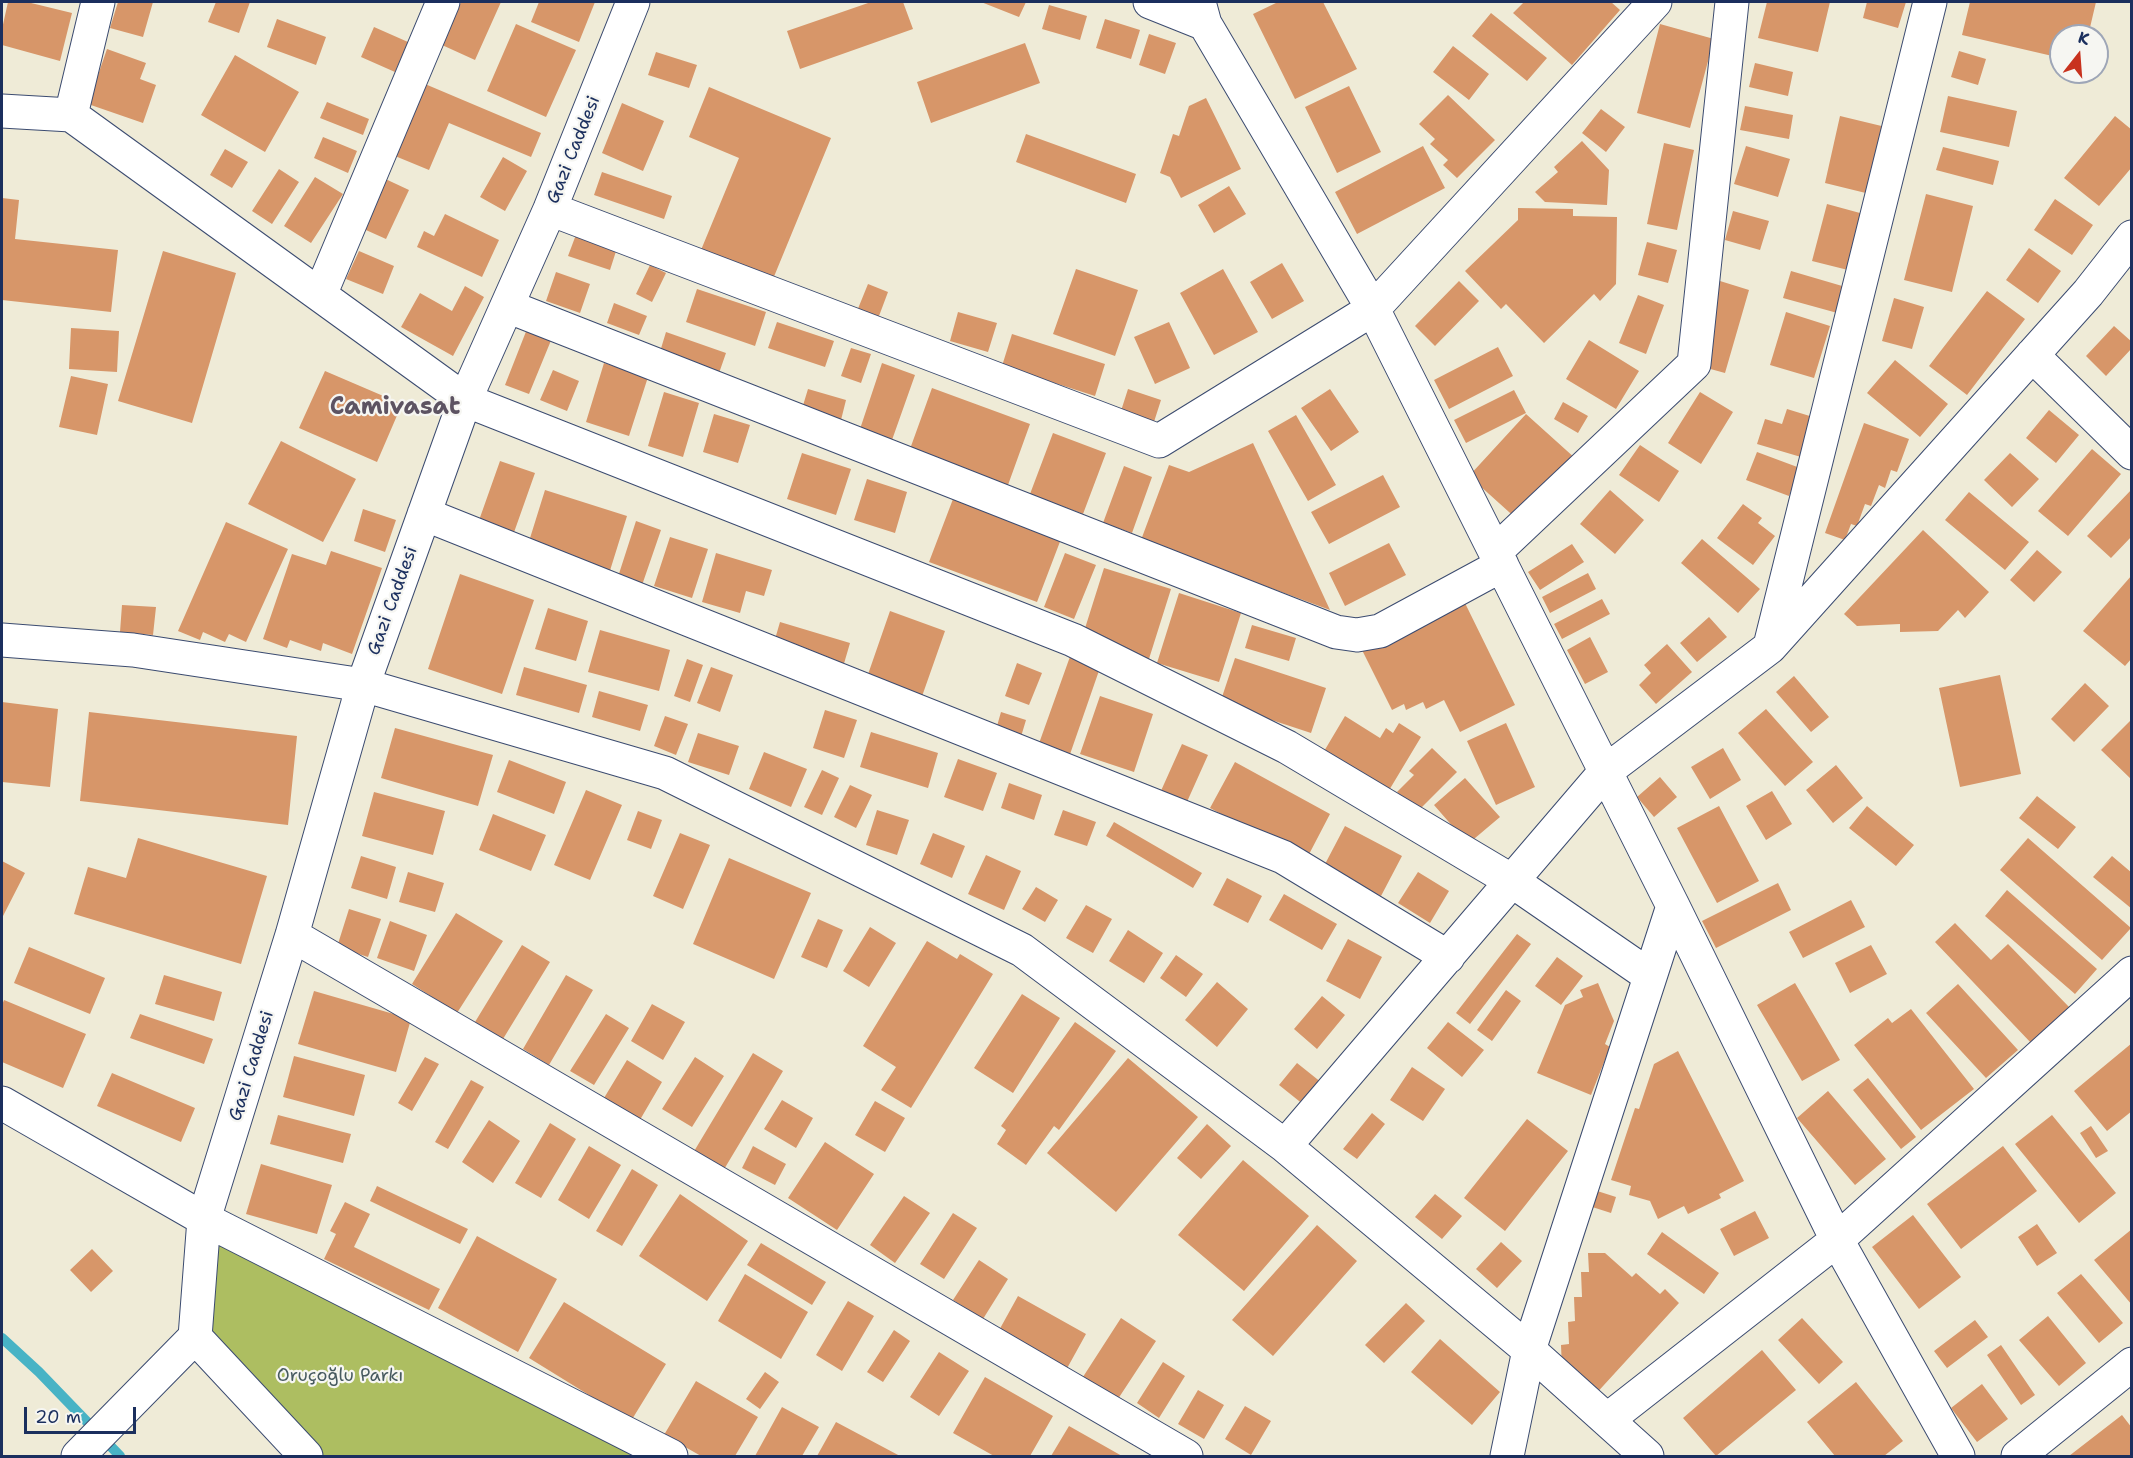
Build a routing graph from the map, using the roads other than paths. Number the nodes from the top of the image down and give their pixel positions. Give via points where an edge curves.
1 (98, 2) edge
2 (442, 2) edge
3 (633, 2) edge
4 (1150, 2) edge
5 (1655, 2) edge
6 (1732, 2) edge
7 (1930, 2) edge
8 (1202, 13) edge
9 (2, 111) edge
10 (71, 115) junction
11 (550, 209) junction
12 (2132, 237) edge
13 (320, 296) junction
14 (507, 306) junction
15 (1373, 309) junction
16 (2032, 355) junction
17 (465, 400) junction
18 (2132, 453) edge
19 (424, 514) junction
20 (1499, 559) junction
21 (2, 640) edge
22 (1770, 647) junction
23 (363, 685) junction
24 (1606, 771) junction
25 (1512, 881) junction
26 (1673, 906) junction
27 (292, 935) junction
28 (1448, 957) junction
29 (2132, 973) edge
30 (1650, 976) junction
31 (2, 1102) edge
32 (1285, 1146) junction
33 (204, 1219) junction
34 (1837, 1240) junction
35 (195, 1337) junction
36 (1529, 1350) junction
37 (2132, 1364) edge
38 (1607, 1420) junction
39 (658, 1453) edge
40 (78, 1456) edge
41 (306, 1456) edge
42 (1186, 1456) edge
43 (1507, 1456) edge
44 (1647, 1456) edge
45 (1958, 1456) edge
46 (2018, 1456) edge

1 - 10 street
2 - 13 street
3 - 11 street, Gazi Caddesi
4 - 8 street
5 - 15 street
6 - 20 street via 1694,364
7 - 22 street
8 - 15 street
9 - 10 street
10 - 13 street
11 - 14 street, Gazi Caddesi
11 - 15 street via 1159,441
12 - 16 street
13 - 17 street
14 - 17 street, Gazi Caddesi
14 - 20 street via 1336,632 1357,635 1380,631
15 - 20 street
16 - 18 street
16 - 22 street
17 - 19 street, Gazi Caddesi
17 - 25 street via 1073,640 1287,747
19 - 23 street, Gazi Caddesi
19 - 28 street via 1283,857
20 - 24 street
21 - 23 street via 133,650
22 - 24 street
23 - 27 street, Gazi Caddesi
23 - 32 street via 665,773 1022,950
24 - 25 street
24 - 26 street
25 - 28 street
25 - 30 street
26 - 30 street
26 - 34 street
27 - 33 street, Gazi Caddesi
27 - 42 street
28 - 32 street
29 - 34 street
30 - 36 street
31 - 33 street
32 - 36 street
33 - 35 street, Gazi Caddesi
33 - 39 street
34 - 38 street
34 - 45 street
35 - 40 street
35 - 41 street
36 - 38 street
36 - 43 street
37 - 46 street
38 - 44 street

